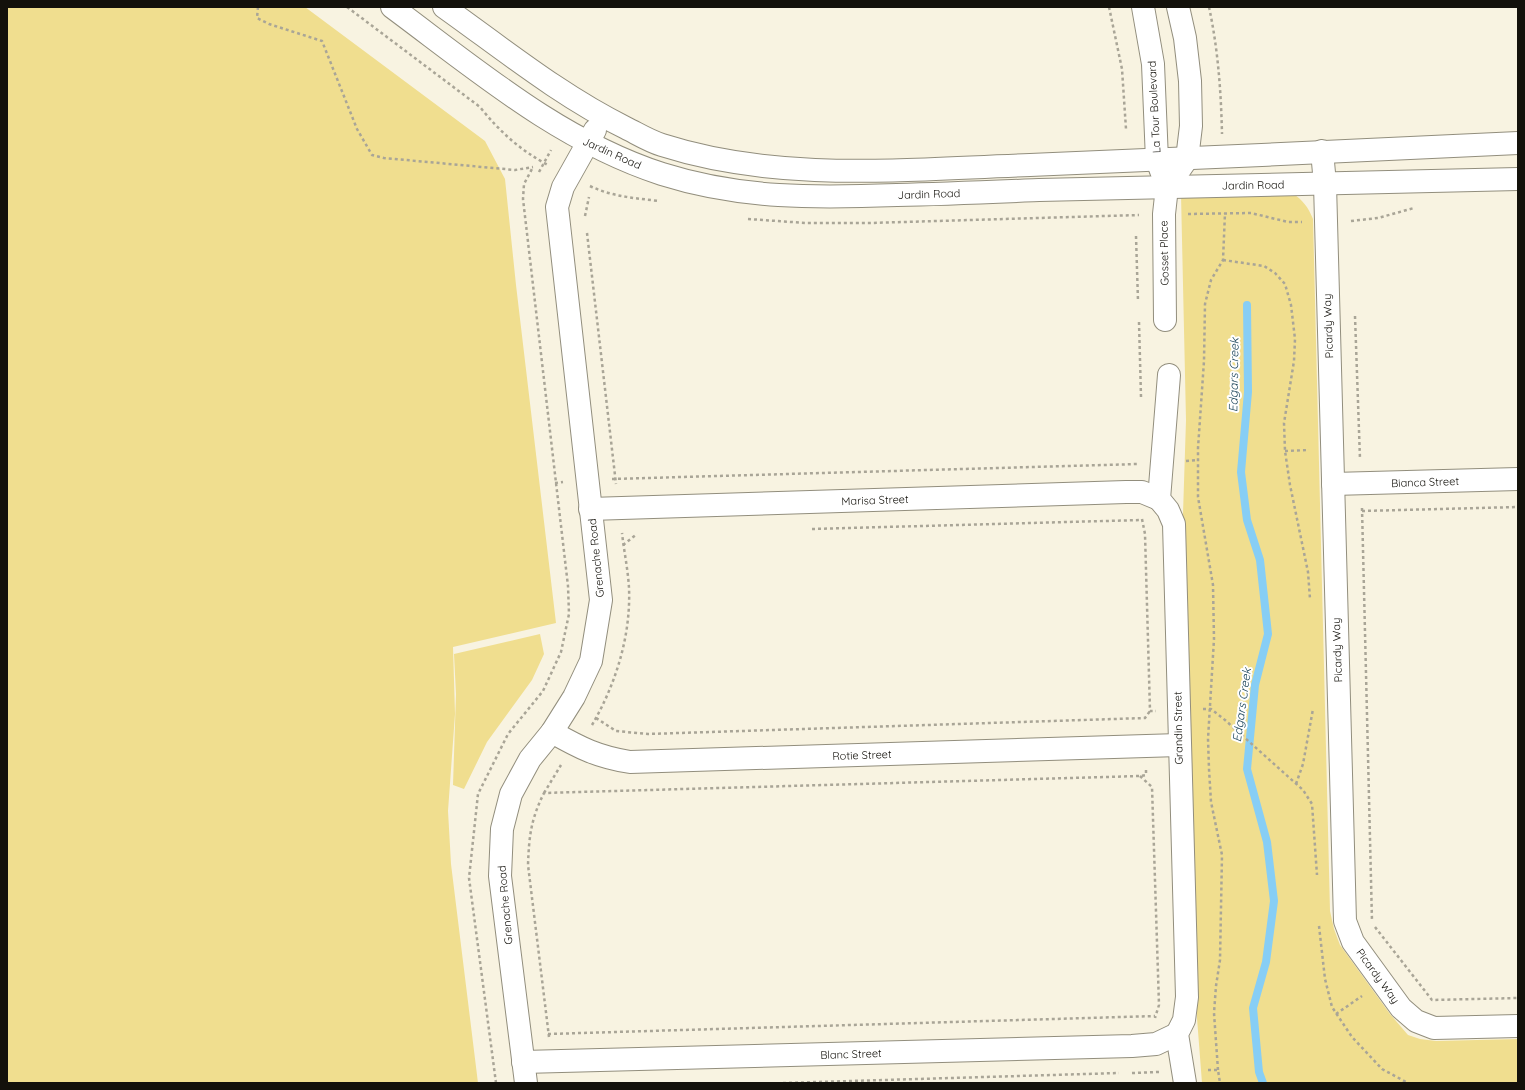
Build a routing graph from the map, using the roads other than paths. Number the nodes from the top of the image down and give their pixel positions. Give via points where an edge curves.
1 (392, 7) edge
2 (444, 7) edge
3 (1142, 7) edge
4 (1178, 7) edge
5 (603, 116) junction
6 (587, 143) junction
7 (1518, 143) edge
8 (1322, 152) junction
9 (1157, 160) junction
10 (1187, 160) junction
11 (1518, 179) edge
12 (1325, 184) junction
13 (1167, 187) junction
14 (1165, 320) dead end
15 (1169, 375) dead end
16 (1518, 479) edge
17 (1333, 484) junction
18 (1159, 499) junction
19 (590, 509) junction
20 (552, 732) junction
21 (1179, 745) junction
22 (1518, 1026) edge
23 (1177, 1034) junction
24 (524, 1072) edge
25 (1185, 1077) edge

1 - 6 street, Jardin Road via 528,107
2 - 5 street via 542,77
3 - 9 street, La Tour Boulevard via 1153,64
4 - 10 street via 1190,81 1191,126
5 - 6 street, Grenache Road
5 - 9 street via 659,144 723,161 788,169 847,172
6 - 13 street, Jardin Road via 664,174 757,195 827,197
6 - 19 street, Grenache Road via 563,187 557,207
7 - 8 street
8 - 10 street
8 - 12 street, Picardy Way
9 - 10 street
9 - 13 street, La Tour Boulevard
10 - 13 street
11 - 12 street, Jardin Road
12 - 13 street, Jardin Road
12 - 17 street, Picardy Way
13 - 14 street, Gosset Place via 1164,214
15 - 18 street
16 - 17 street, Bianca Street
17 - 22 street, Picardy Way via 1345,921 1353,942 1401,1008 1416,1022 1434,1028
18 - 19 street, Marisa Street via 1142,492 1126,492
18 - 21 street, Grandin Street via 1168,510 1174,524
19 - 20 street, Grenache Road via 601,600 591,661 574,697
20 - 21 street, Rotie Street via 604,758 630,762
20 - 24 street, Grenache Road via 530,759 511,794 502,829 500,876
21 - 23 street, Grandin Street via 1187,997 1184,1020
23 - 24 street, Blanc Street via 1156,1044 552,1062
23 - 25 street

